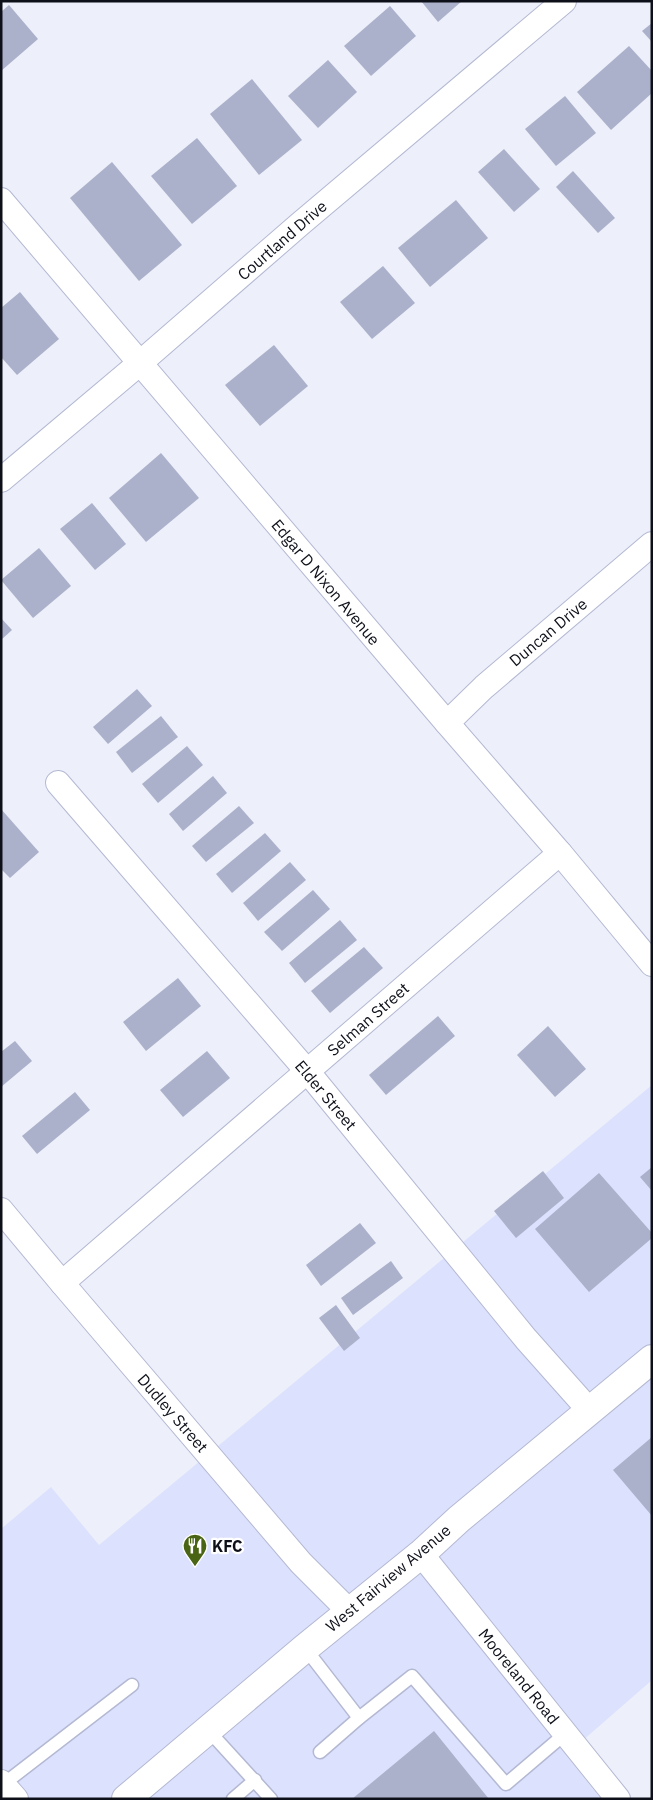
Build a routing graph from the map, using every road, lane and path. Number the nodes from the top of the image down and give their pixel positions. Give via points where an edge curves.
1 (564, 1) edge
2 (1, 200) edge
3 (140, 364) junction
4 (1, 480) edge
5 (652, 544) edge
6 (447, 723) junction
7 (58, 783) dead end
8 (560, 853) junction
9 (652, 964) edge
10 (307, 1071) junction
11 (1, 1210) edge
12 (62, 1283) junction
13 (652, 1359) edge
14 (590, 1411) junction
15 (420, 1554) junction
16 (350, 1612) junction
17 (304, 1648) junction
18 (132, 1685) dead end
19 (359, 1718) junction
20 (208, 1730) junction
21 (566, 1733) junction
22 (320, 1752) dead end
23 (255, 1780) junction
24 (5, 1788) edge
25 (126, 1799) edge
26 (233, 1799) edge
27 (270, 1799) edge
28 (618, 1799) edge

1 - 3 street, Courtland Drive
2 - 3 street, Edgar D Nixon Avenue
3 - 4 street, Courtland Drive
3 - 6 street, Edgar D Nixon Avenue
5 - 6 street, Duncan Drive via 484,687
6 - 8 street, Edgar D Nixon Avenue
7 - 10 street, Elder Street
8 - 9 street, Edgar D Nixon Avenue
8 - 10 street, Selman Street
10 - 12 street, Selman Street
10 - 14 street, Elder Street via 526,1339
11 - 12 street, Dudley Street
12 - 16 street, Dudley Street via 301,1563
13 - 14 main road, West Fairview Avenue
14 - 15 main road, West Fairview Avenue
15 - 16 main road, West Fairview Avenue
15 - 21 street, Mooreland Road
16 - 17 main road, West Fairview Avenue
17 - 19 lane
17 - 20 main road, West Fairview Avenue
18 - 24 lane
19 - 21 lane via 412,1676 506,1784
19 - 22 lane
20 - 23 lane
20 - 25 main road, West Fairview Avenue
21 - 28 street, Mooreland Road
23 - 26 lane
23 - 27 lane

